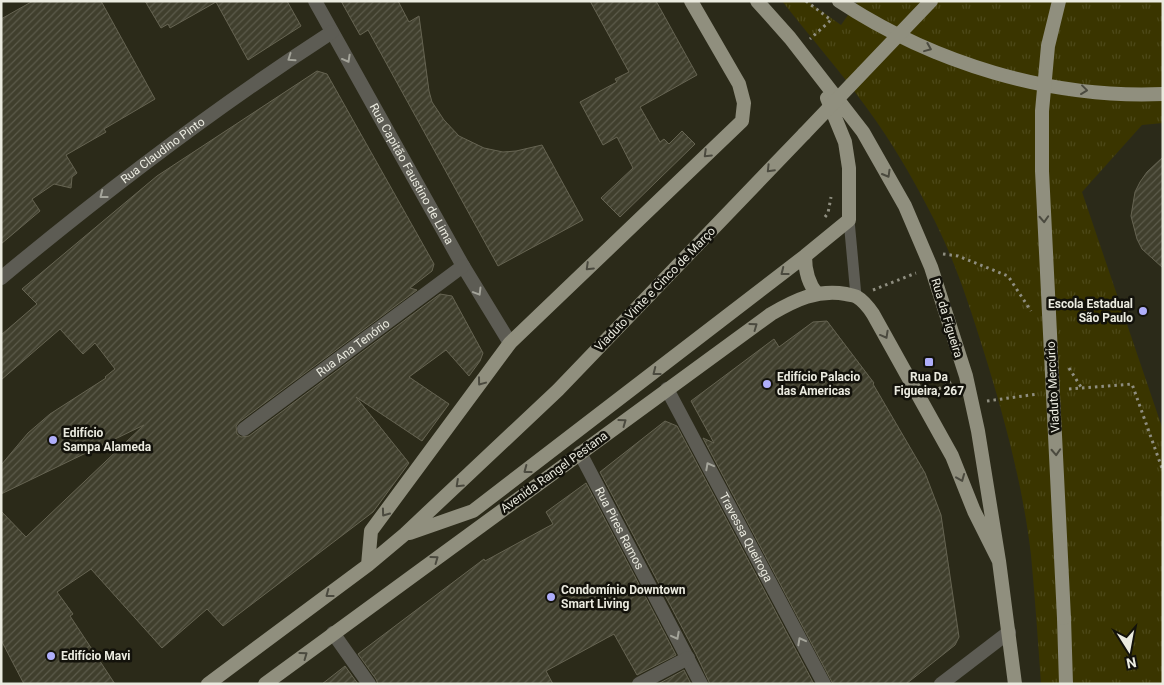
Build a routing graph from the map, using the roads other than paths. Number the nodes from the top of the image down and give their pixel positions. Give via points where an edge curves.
1 (315, 1) edge
2 (690, 1) edge
3 (757, 1) edge
4 (840, 1) edge
5 (931, 1) edge
6 (1059, 1) edge
7 (332, 32) junction
8 (816, 72) junction
9 (1163, 94) edge
10 (849, 220) junction
11 (805, 256) junction
12 (463, 266) junction
13 (1, 278) edge
14 (817, 294) junction
15 (856, 296) junction
16 (510, 343) junction
17 (668, 389) junction
18 (244, 429) dead end
19 (580, 454) junction
20 (405, 534) junction
21 (999, 562) junction
22 (368, 565) junction
23 (1009, 632) junction
24 (333, 634) junction
25 (688, 658) junction
26 (208, 684) edge
27 (265, 684) edge
28 (369, 684) edge
29 (639, 684) edge
30 (702, 684) edge
31 (824, 684) edge
32 (941, 684) edge
33 (1015, 684) edge
34 (1066, 684) edge

1 - 7 street, Rua Capitão Faustino de Lima
2 -> 16 main road via 739,84 744,102 742,121
3 - 8 main road, Rua da Figueira
4 -> 9 main road, bridge via 907,40 964,63 1023,80 1084,91
5 -> 20 main road, Viaduto Vinte e Cinco de Março, bridge via 558,390
6 -> 34 main road, Viaduto Mercúrio, bridge via 1048,46 1042,110 1042,171
7 -> 12 street, Rua Capitão Faustino de Lima
7 -> 13 street, Rua Claudino Pinto via 173,141
8 - 10 main road via 845,142 849,168
8 -> 21 main road, Rua da Figueira via 863,132 905,206 930,263 972,404
10 - 11 main road, Avenida Rangel Pestana
10 - 15 lane
11 - 14 main road via 805,268 811,287
11 -> 20 main road, Avenida Rangel Pestana via 473,511
12 -> 16 street, Rua Capitão Faustino de Lima
12 - 18 street, Rua Ana Tenório
14 - 15 main road, Avenida Rangel Pestana
17 -> 14 main road, Avenida Rangel Pestana via 771,314
15 -> 21 main road via 873,314 921,398 952,456
16 -> 22 main road via 371,531
19 -> 17 main road, Avenida Rangel Pestana
31 -> 17 street, Travessa Queiroga
24 -> 19 main road, Avenida Rangel Pestana
19 -> 25 street, Rua Pires Ramos
20 - 22 main road, Viaduto Vinte e Cinco de Março
21 - 23 main road, Rua da Figueira
22 -> 26 main road
23 - 32 street
23 - 33 main road, Rua da Figueira
27 -> 24 main road, Avenida Rangel Pestana
24 - 28 street
25 - 29 street
25 - 30 street, Rua Pires Ramos

